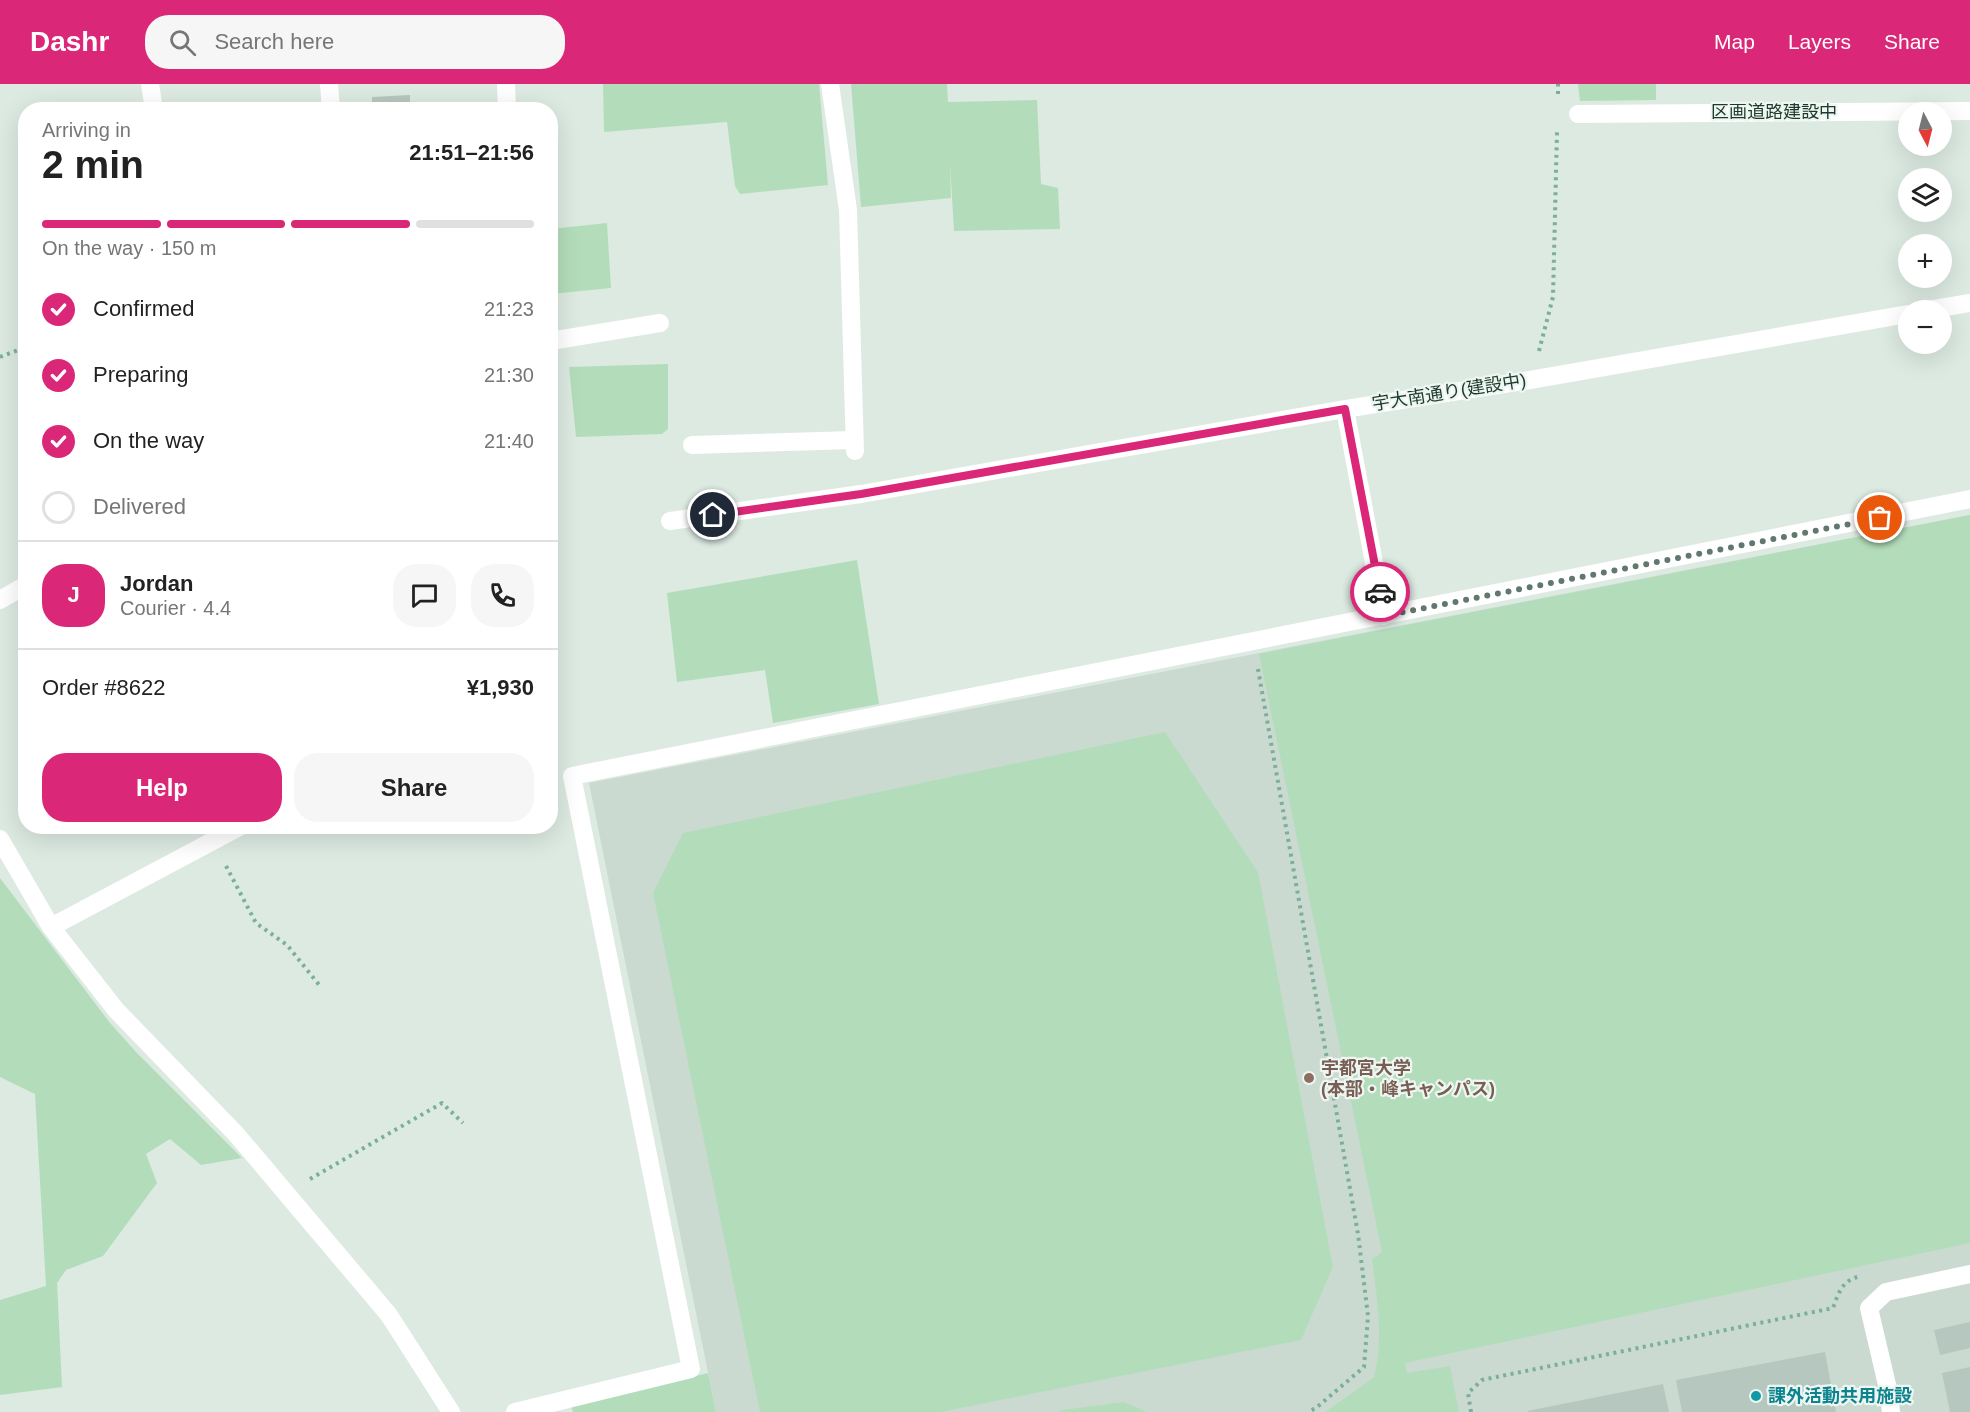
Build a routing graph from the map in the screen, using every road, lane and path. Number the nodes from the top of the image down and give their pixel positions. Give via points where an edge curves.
1 (150, 84) edge
2 (329, 84) edge
3 (506, 84) edge
4 (830, 84) edge
5 (1558, 84) edge
6 (1558, 96) dead end
7 (153, 102) edge
8 (330, 102) edge
9 (507, 102) edge
10 (1970, 111) edge
11 (1578, 114) dead end
12 (1557, 132) dead end
13 (1970, 303) edge
14 (1952, 306) edge
15 (1898, 316) edge
16 (660, 323) dead end
17 (558, 340) edge
18 (18, 350) edge
19 (0, 357) edge
20 (1530, 380) junction
21 (1345, 409) junction
22 (692, 445) dead end
23 (1970, 499) edge
24 (670, 521) dead end
25 (18, 590) edge
26 (0, 600) edge
27 (1384, 616) junction
28 (1253, 642) junction
29 (226, 834) edge
30 (0, 839) edge
31 (213, 841) junction
32 (51, 927) junction
33 (320, 986) dead end
34 (463, 1123) dead end
35 (286, 1192) junction
36 (1872, 1274) dead end
37 (1970, 1274) edge
38 (1317, 1410) edge
39 (450, 1412) edge
40 (514, 1412) edge
41 (1308, 1412) edge
42 (1470, 1412) edge
43 (1891, 1412) edge

1 - 7 street
2 - 8 street
3 - 9 street
4 - 22 street via 848,210 854,446
5 - 6 path
10 - 11 street, 区画道路建設中
12 - 20 path via 1553,297
13 - 14 street
15 - 20 street, 宇大南通り(建設中)
16 - 17 street
18 - 19 path
20 - 21 street, 宇大南通り(建設中)
21 - 24 street, 宇大南通り(建設中) via 861,494
21 - 27 street
23 - 27 street
25 - 26 street
27 - 28 street
28 - 38 path via 1356,1223 1368,1316 1364,1367
28 - 40 street via 572,776 691,1369
29 - 31 street
30 - 32 street
31 - 32 street
31 - 33 path via 256,923 287,945
32 - 35 street via 116,1010 236,1134
34 - 35 path via 442,1103
35 - 39 street via 389,1315
36 - 42 path via 1850,1278 1833,1308 1482,1380 1468,1393
37 - 43 street via 1886,1292 1869,1308
38 - 41 path

